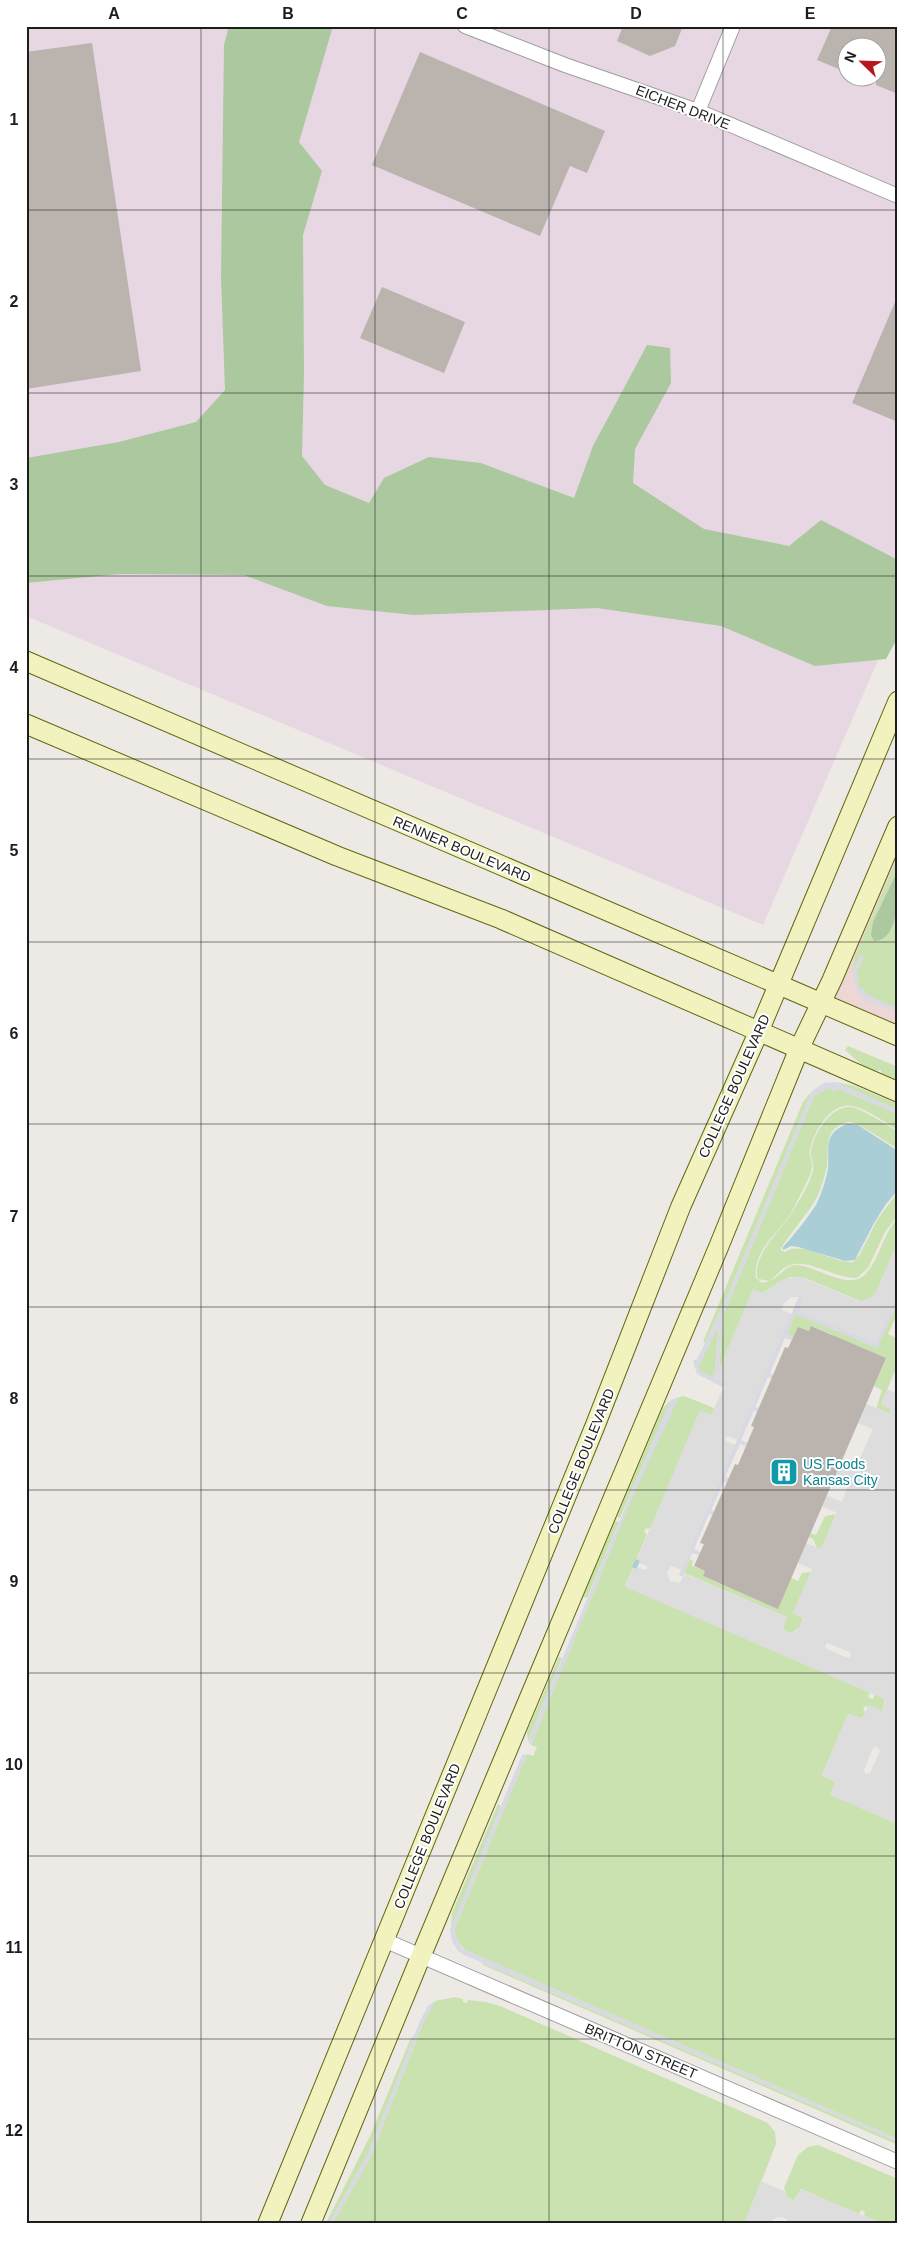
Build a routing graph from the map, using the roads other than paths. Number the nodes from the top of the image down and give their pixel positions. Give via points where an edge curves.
1 (464, 26) edge
2 (732, 26) edge
3 (698, 111) junction
4 (898, 196) edge
5 (26, 661) edge
6 (898, 701) edge
7 (26, 724) edge
8 (898, 826) edge
9 (778, 986) junction
10 (820, 1004) junction
11 (759, 1031) junction
12 (898, 1036) edge
13 (799, 1049) junction
14 (898, 1092) edge
15 (384, 1940) junction
16 (421, 1956) junction
17 (898, 2162) edge
18 (268, 2223) edge
19 (311, 2223) edge

1 - 3 street, EICHER DRIVE
2 - 3 street
3 - 4 street, EICHER DRIVE
5 - 9 main road, RENNER BOULEVARD
6 - 9 main road, COLLEGE BOULEVARD
7 - 11 main road via 337,856 501,919
8 - 10 main road
9 - 10 main road, RENNER BOULEVARD
9 - 11 main road, COLLEGE BOULEVARD
10 - 12 main road, RENNER BOULEVARD
10 - 13 main road
11 - 13 main road
11 - 15 main road, COLLEGE BOULEVARD via 681,1206 595,1426
13 - 14 main road
13 - 16 main road
15 - 16 street, BRITTON STREET
15 - 18 main road, COLLEGE BOULEVARD
16 - 17 street, BRITTON STREET
16 - 19 main road

